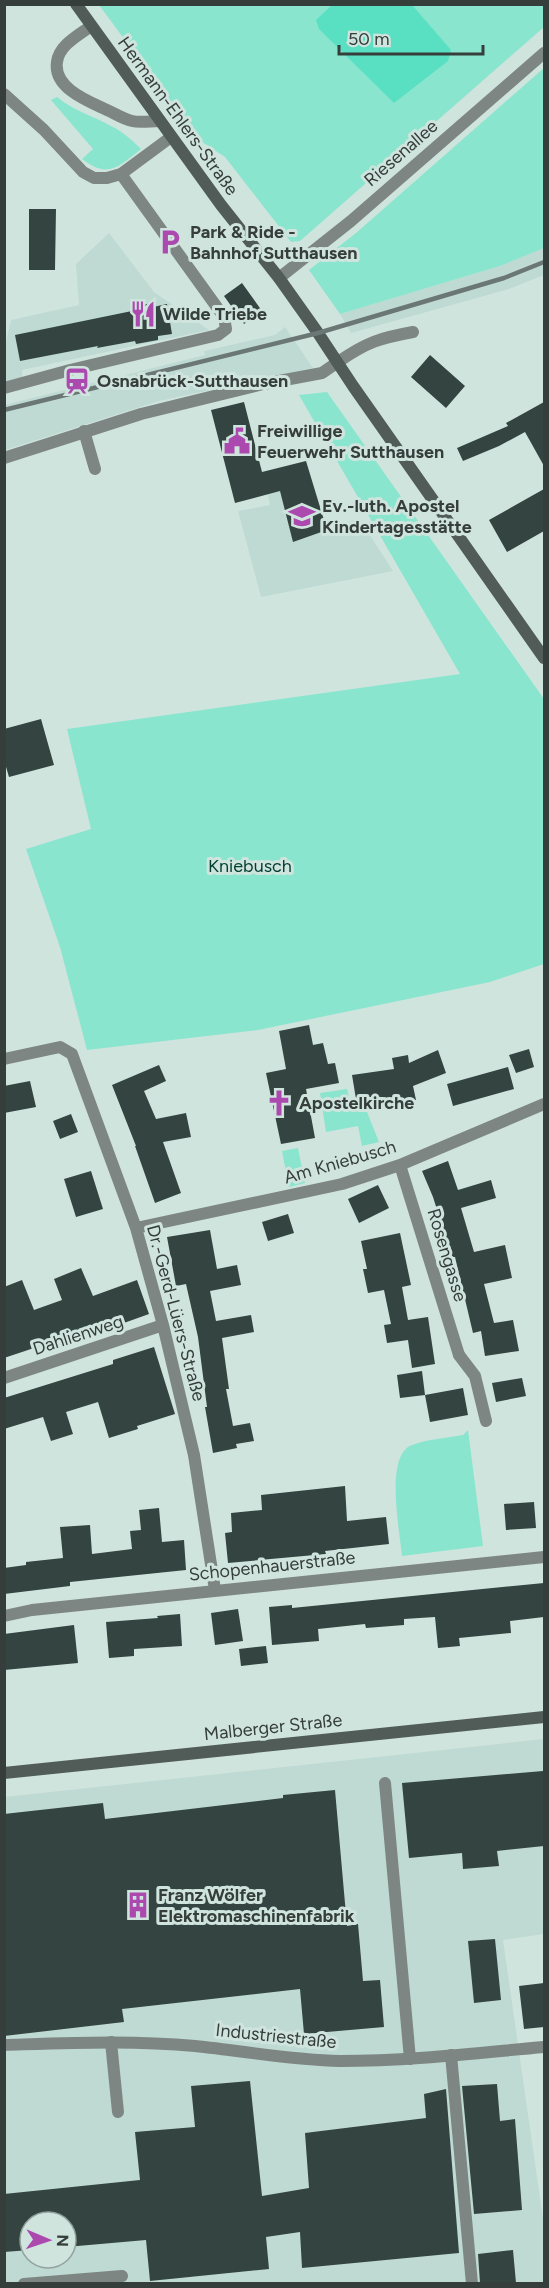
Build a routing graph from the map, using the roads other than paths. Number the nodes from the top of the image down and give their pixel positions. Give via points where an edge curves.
1 (76, 4) edge
2 (91, 26) junction
3 (544, 53) edge
4 (4, 94) edge
5 (160, 121) junction
6 (171, 137) junction
7 (121, 174) junction
8 (279, 278) junction
9 (413, 332) dead end
10 (338, 362) junction
11 (4, 388) edge
12 (84, 431) junction
13 (4, 458) edge
14 (95, 469) dead end
15 (544, 658) edge
16 (4, 1059) edge
17 (544, 1104) edge
18 (400, 1165) junction
19 (136, 1228) junction
20 (163, 1326) junction
21 (4, 1378) edge
22 (486, 1421) dead end
23 (544, 1557) edge
24 (215, 1590) junction
25 (4, 1616) edge
26 (544, 1717) edge
27 (4, 1773) edge
28 (385, 1783) dead end
29 (111, 2042) junction
30 (4, 2045) edge
31 (544, 2047) edge
32 (451, 2055) junction
33 (410, 2059) junction
34 (118, 2112) dead end
35 (122, 2276) dead end
36 (24, 2283) edge
37 (471, 2283) edge

1 - 2 street, Hermann-Ehlers-Straße
2 - 5 street, Hermann-Ehlers-Straße
2 - 5 street via 64,46 57,61 58,75 69,89 121,117
3 - 8 street, Riesenallee via 351,221
4 - 7 street via 82,172 94,178
5 - 6 street, Hermann-Ehlers-Straße
6 - 7 street
6 - 8 street, Hermann-Ehlers-Straße
7 - 11 street via 224,317 226,329 219,335
8 - 10 street, Hermann-Ehlers-Straße
9 - 10 street via 364,344
10 - 12 street via 322,373 210,396
10 - 15 street, Hermann-Ehlers-Straße
12 - 13 street
12 - 14 street
16 - 19 street, Dr.-Gerd-Lüers-Straße via 60,1047 72,1054
17 - 18 street, Am Kniebusch
18 - 19 street, Am Kniebusch via 313,1192
18 - 22 street, Rosengasse via 459,1355 475,1376
19 - 20 street, Dr.-Gerd-Lüers-Straße
20 - 21 street, Dahlienweg
20 - 24 street, Dr.-Gerd-Lüers-Straße via 194,1455
23 - 24 street, Schopenhauerstraße
24 - 25 street, Schopenhauerstraße
26 - 27 street, Malberger Straße
28 - 33 street
29 - 30 street, Industriestraße
29 - 33 street, Industriestraße via 340,2061
29 - 34 street
31 - 32 street, Industriestraße
32 - 33 street, Industriestraße
32 - 37 street
35 - 36 street

